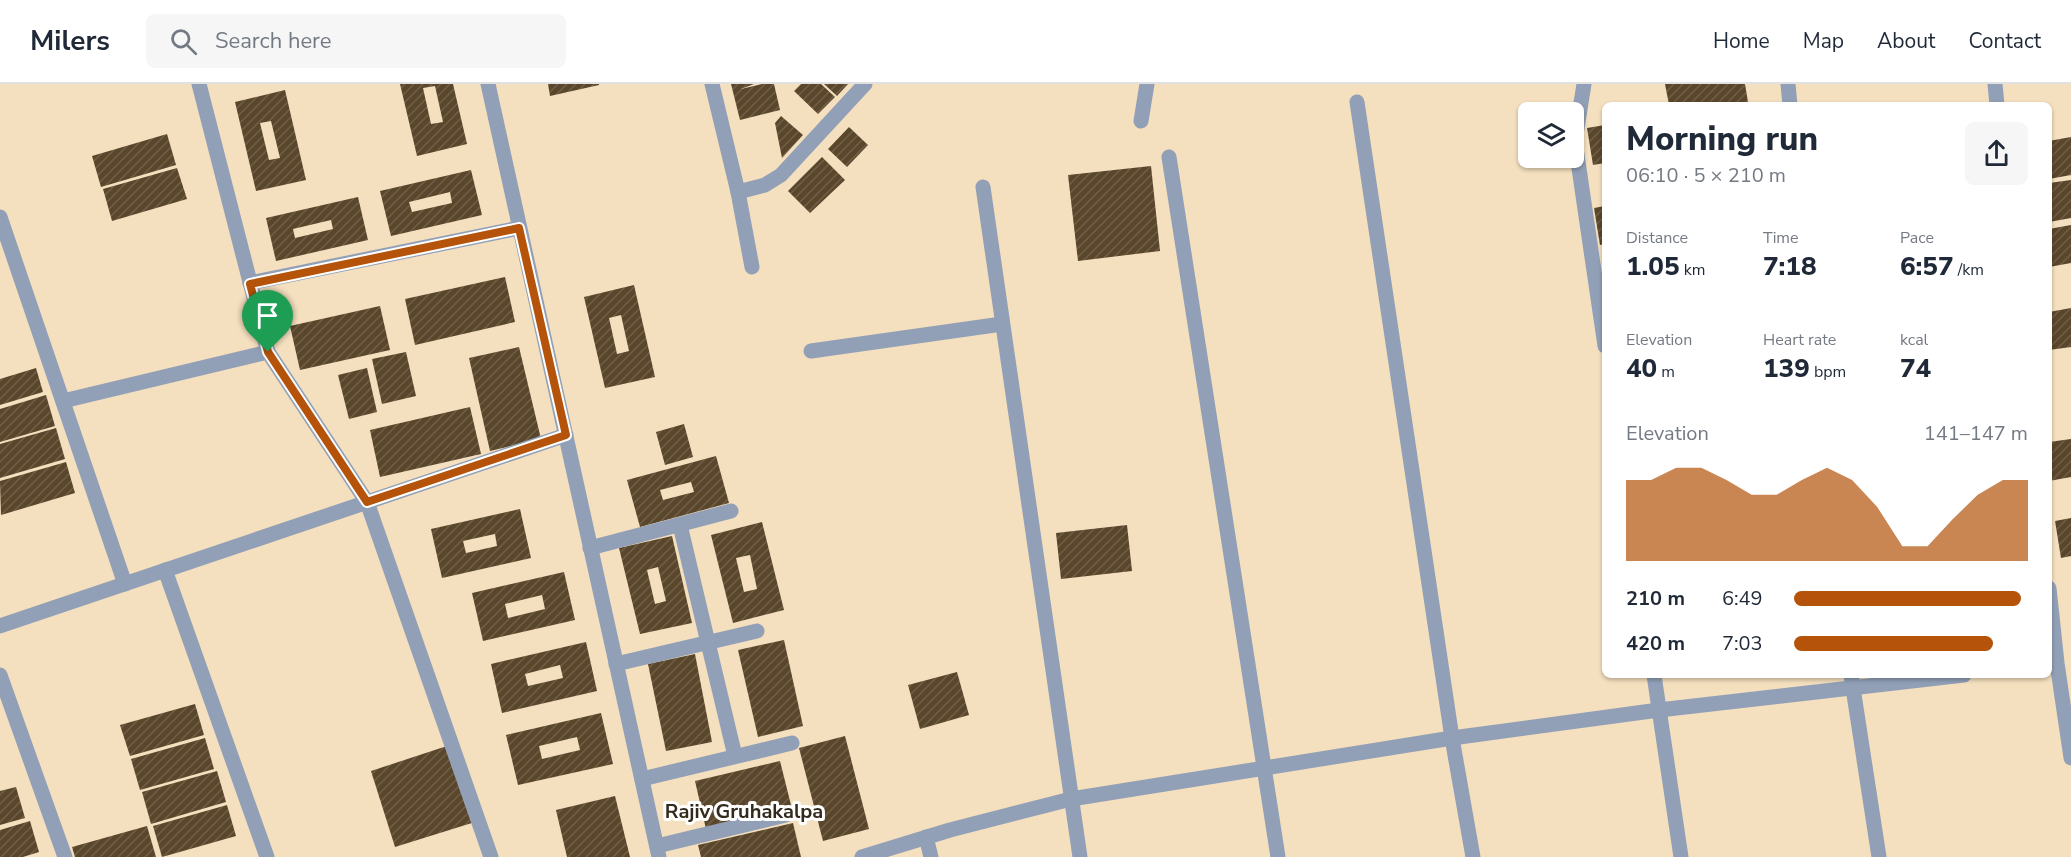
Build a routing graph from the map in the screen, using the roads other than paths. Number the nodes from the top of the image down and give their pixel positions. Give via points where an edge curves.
1 (199, 84) edge
2 (488, 84) edge
3 (712, 84) edge
4 (865, 84) edge
5 (1147, 84) edge
6 (1584, 84) edge
7 (1788, 84) edge
8 (1995, 84) edge
9 (1357, 102) dead end
10 (1790, 102) edge
11 (1997, 102) edge
12 (1141, 121) dead end
13 (1169, 157) dead end
14 (983, 187) dead end
15 (738, 192) junction
16 (0, 217) edge
17 (519, 228) junction
18 (752, 267) dead end
19 (250, 284) junction
20 (1002, 324) junction
21 (1602, 326) edge
22 (811, 351) dead end
23 (268, 352) junction
24 (63, 401) junction
25 (566, 435) junction
26 (367, 502) junction
27 (731, 511) dead end
28 (680, 525) junction
29 (590, 548) junction
30 (165, 570) junction
31 (125, 584) junction
32 (2052, 610) edge
33 (0, 626) edge
34 (757, 632) dead end
35 (706, 643) junction
36 (2059, 663) edge
37 (616, 664) junction
38 (0, 675) edge
39 (1654, 678) edge
40 (1916, 678) edge
41 (1852, 682) edge
42 (1659, 710) junction
43 (1452, 738) junction
44 (792, 743) dead end
45 (735, 756) junction
46 (2071, 758) edge
47 (1263, 769) junction
48 (642, 779) junction
49 (1071, 799) junction
50 (786, 815) dead end
51 (926, 837) junction
52 (658, 851) edge
53 (65, 857) edge
54 (267, 857) edge
55 (491, 857) edge
56 (862, 857) edge
57 (931, 857) edge
58 (1080, 857) edge
59 (1278, 857) edge
60 (1473, 857) edge
61 (1681, 857) edge
62 (1879, 857) edge

1 - 19 street
2 - 17 street
3 - 15 street
4 - 15 street via 781,175 765,185
5 - 12 street
6 - 21 street via 1575,141
7 - 10 street
8 - 11 street
9 - 43 street
13 - 47 street
14 - 20 street
15 - 18 street
16 - 24 street
17 - 19 street
17 - 25 street
19 - 23 street
20 - 22 street
20 - 49 street
23 - 24 street
23 - 26 street
24 - 31 street
25 - 26 street
25 - 29 street
26 - 30 street
26 - 55 street
27 - 28 street
28 - 29 street
28 - 35 street
29 - 37 street
30 - 31 street
30 - 54 street
31 - 33 street
32 - 36 street
34 - 35 street
35 - 37 street
35 - 45 street
36 - 46 street
37 - 48 street
38 - 53 street
39 - 42 street
40 - 41 street
41 - 42 street
41 - 62 street
42 - 43 street
42 - 61 street
43 - 47 street
43 - 60 street
44 - 45 street
45 - 48 street
47 - 49 street
47 - 59 street
48 - 52 street
49 - 51 street
49 - 58 street
50 - 52 street
51 - 56 street
51 - 57 street

